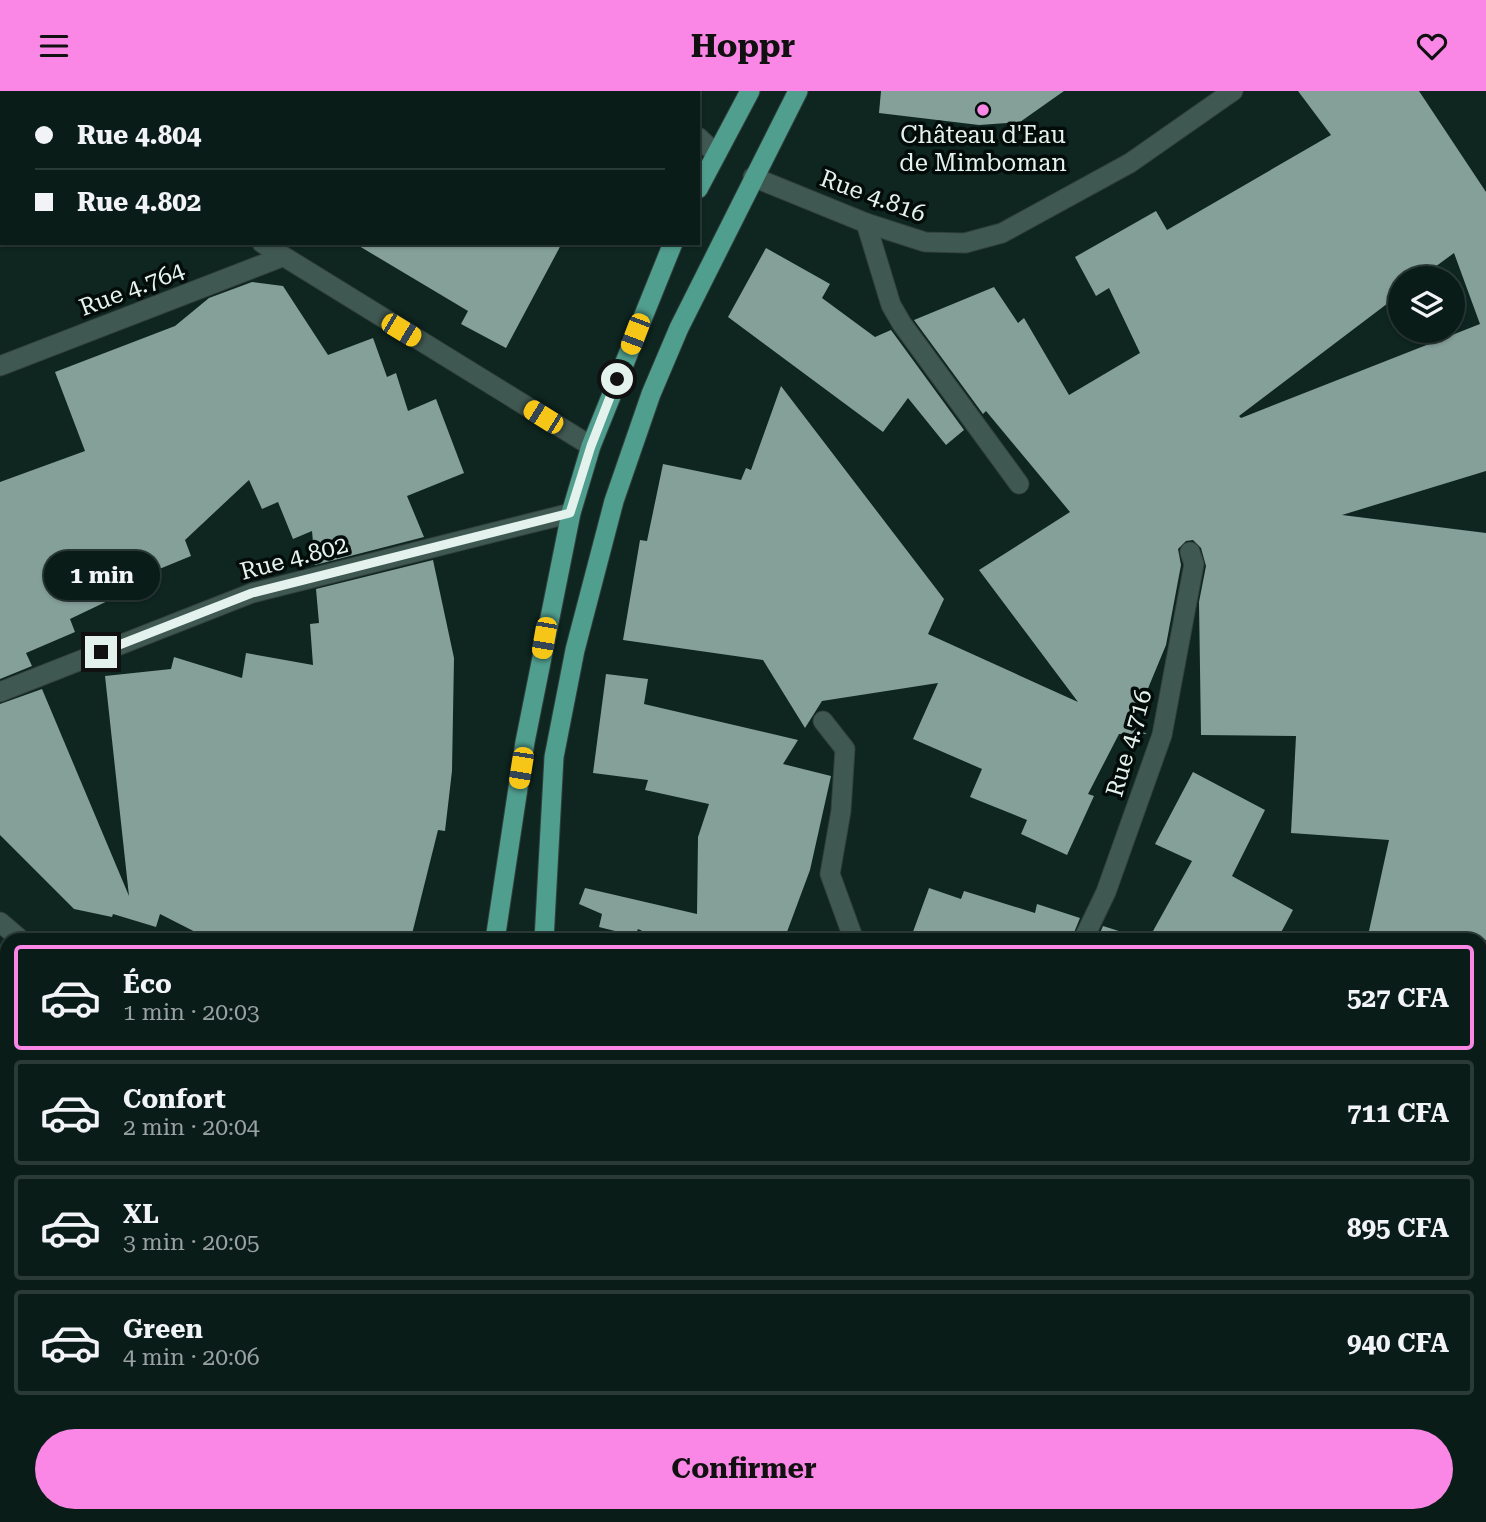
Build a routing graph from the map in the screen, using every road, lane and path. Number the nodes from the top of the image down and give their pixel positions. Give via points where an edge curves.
1 (750, 91) edge
2 (797, 91) edge
3 (1233, 91) edge
4 (700, 139) edge
5 (715, 153) junction
6 (753, 177) junction
7 (700, 185) edge
8 (866, 223) junction
9 (265, 245) edge
10 (672, 245) edge
11 (282, 257) junction
12 (0, 366) edge
13 (591, 446) junction
14 (1018, 484) dead end
15 (570, 513) junction
16 (1190, 552) dead end
17 (0, 692) edge
18 (823, 720) dead end
19 (496, 933) edge
20 (544, 933) edge
21 (851, 933) edge
22 (1086, 933) edge

1 - 5 main road
2 - 6 main road
3 - 8 street, Rue 4.816 via 1130,163 1002,233 965,243 925,242
4 - 5 street
5 - 7 main road
6 - 8 street, Rue 4.816
6 - 20 main road via 651,394 614,501 575,650 554,757
8 - 14 street via 891,305 902,324
9 - 11 street
10 - 13 main road
11 - 12 street, Rue 4.764
11 - 13 street
13 - 15 main road
15 - 17 street, Rue 4.802 via 252,593
15 - 19 main road via 525,743
16 - 22 street, Rue 4.716 via 1194,564 1163,735 1106,892
18 - 21 street via 845,749 830,874

